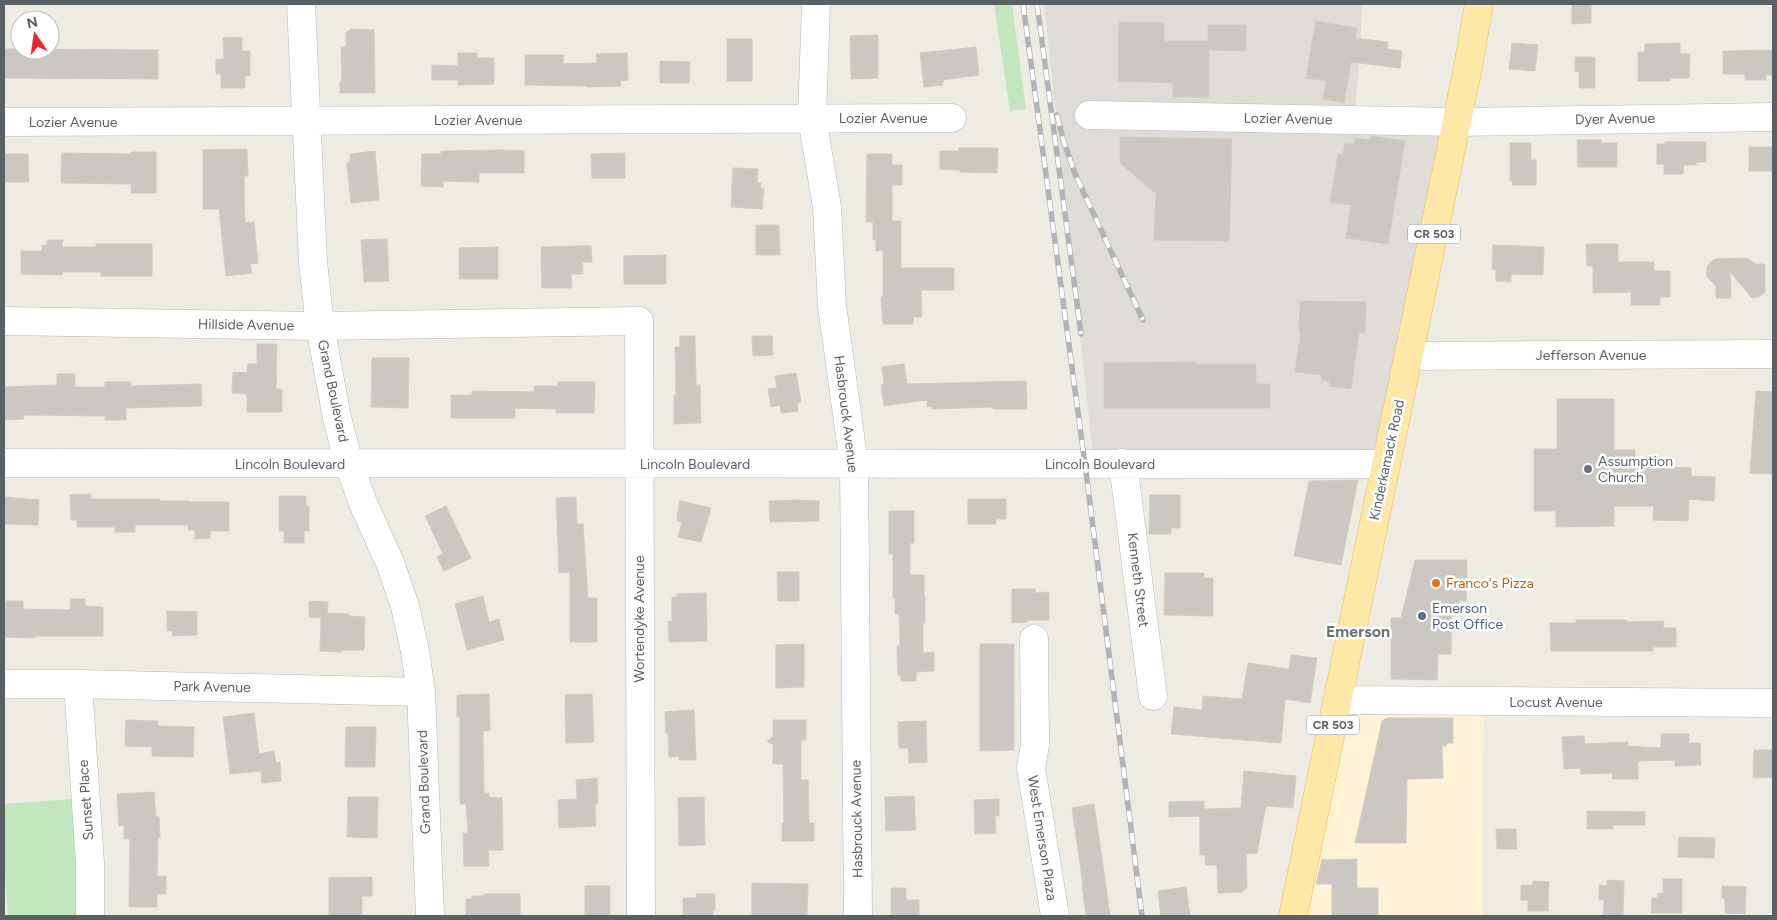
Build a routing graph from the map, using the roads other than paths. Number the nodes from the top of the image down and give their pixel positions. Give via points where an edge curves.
1 (301, 4) edge
2 (816, 4) edge
3 (1479, 4) edge
4 (1089, 115) dead end
5 (1773, 116) edge
6 (812, 118) junction
7 (952, 118) dead end
8 (4, 122) edge
9 (306, 122) junction
10 (1456, 122) junction
11 (4, 321) edge
12 (638, 321) joint
13 (320, 326) junction
14 (1773, 354) edge
15 (1409, 356) junction
16 (4, 464) edge
17 (349, 464) junction
18 (638, 464) junction
19 (854, 464) junction
20 (1123, 464) junction
21 (1386, 464) junction
22 (1034, 639) dead end
23 (4, 684) edge
24 (78, 684) junction
25 (421, 692) junction
26 (1153, 696) dead end
27 (1338, 700) junction
28 (1773, 703) edge
29 (90, 916) edge
30 (430, 916) edge
31 (641, 916) edge
32 (858, 916) edge
33 (1055, 916) edge
34 (1293, 916) edge

1 - 9 street, Grand Boulevard
2 - 6 street, Hasbrouck Avenue
3 - 10 main road, Kinderkamack Road / CR 503
4 - 10 street, Lozier Avenue
5 - 10 street, Dyer Avenue
6 - 7 street, Lozier Avenue
6 - 9 street, Lozier Avenue
6 - 19 street, Hasbrouck Avenue via 827,207 832,306
8 - 9 street, Lozier Avenue
9 - 13 street, Grand Boulevard via 313,262
10 - 15 main road, Kinderkamack Road / CR 503
11 - 13 street, Hillside Avenue
12 - 13 street, Hillside Avenue
12 - 18 street, Wortendyke Avenue
13 - 17 street, Grand Boulevard via 336,418
14 - 15 street, Jefferson Avenue
15 - 21 main road, Kinderkamack Road / CR 503
16 - 17 street, Lincoln Boulevard
17 - 18 street, Lincoln Boulevard
17 - 25 street, Grand Boulevard via 405,606
18 - 19 street, Lincoln Boulevard
18 - 31 street, Wortendyke Avenue
19 - 20 street, Lincoln Boulevard
19 - 32 street, Hasbrouck Avenue
20 - 21 street, Lincoln Boulevard
20 - 26 street, Kenneth Street
21 - 27 main road, Kinderkamack Road / CR 503
22 - 33 street, West Emerson Plaza via 1035,745 1031,768
23 - 24 street, Park Avenue
24 - 25 street, Park Avenue
24 - 29 street, Sunset Place via 90,863
25 - 30 street, Grand Boulevard
27 - 28 street, Locust Avenue
27 - 34 main road, Kinderkamack Road / CR 503

